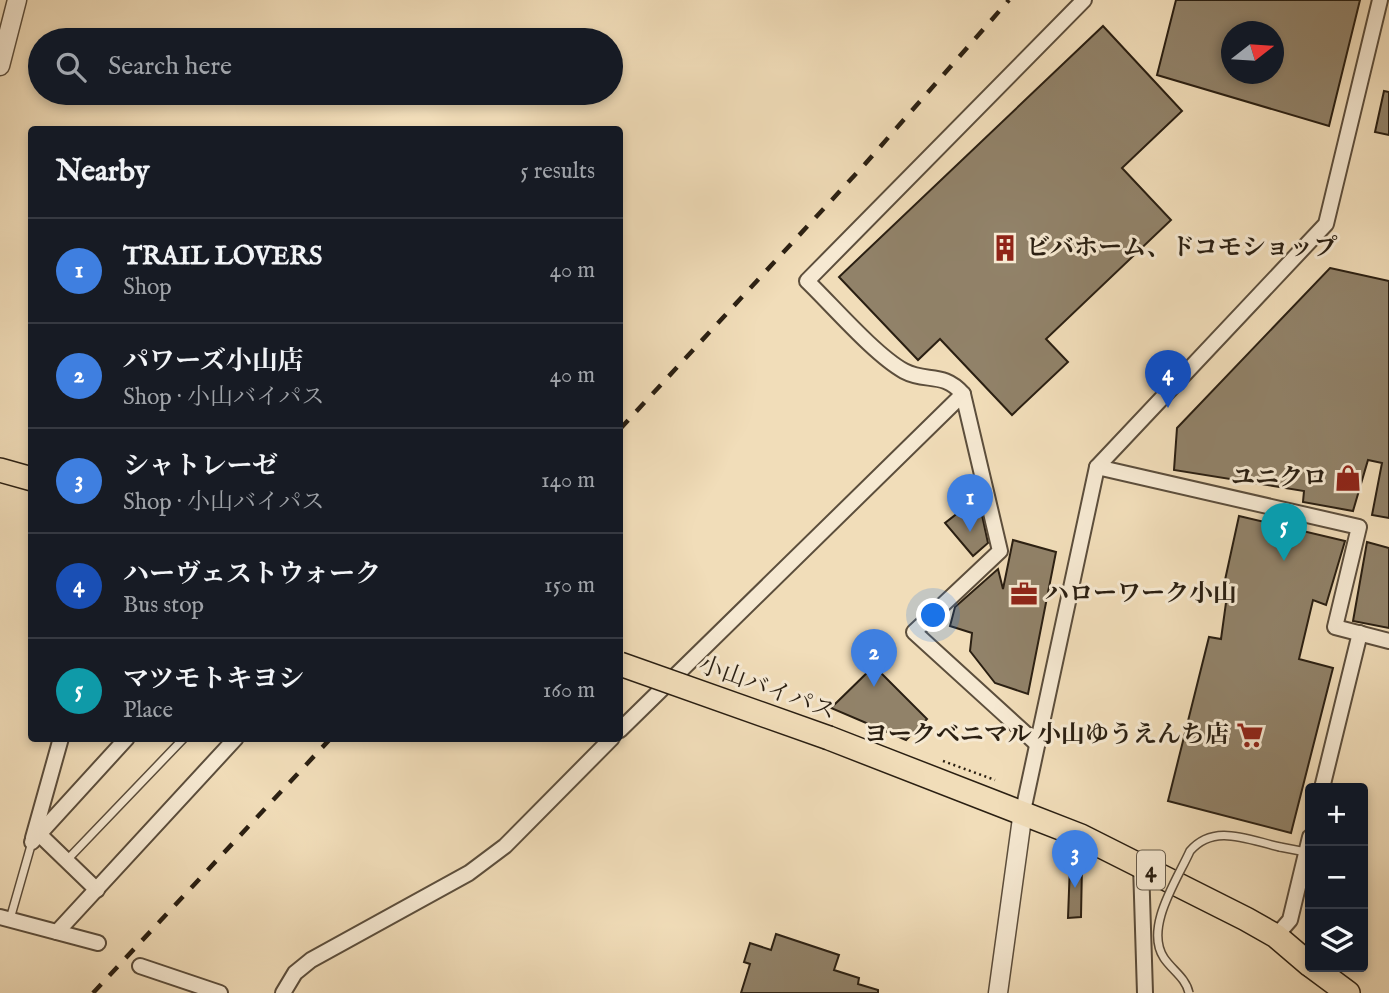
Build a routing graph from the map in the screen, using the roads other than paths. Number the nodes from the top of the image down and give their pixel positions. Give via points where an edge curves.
1 (17, 0) edge
2 (1084, 0) edge
3 (1380, 0) edge
4 (0, 66) edge
5 (963, 394) junction
6 (1097, 467) junction
7 (0, 470) edge
8 (28, 478) edge
9 (1360, 633) junction
10 (1389, 640) edge
11 (623, 665) edge
12 (623, 727) edge
13 (60, 742) edge
14 (123, 742) edge
15 (180, 742) edge
16 (232, 742) edge
17 (608, 742) edge
18 (1037, 744) junction
19 (1323, 783) edge
20 (1023, 811) junction
21 (35, 838) junction
22 (1305, 852) edge
23 (1305, 856) edge
24 (66, 861) junction
25 (1141, 865) junction
26 (97, 890) junction
27 (5, 918) edge
28 (57, 932) junction
29 (1276, 936) junction
30 (98, 943) dead end
31 (1305, 960) edge
32 (140, 966) dead end
33 (1320, 972) edge
34 (220, 993) edge
35 (283, 993) edge
36 (998, 993) edge
37 (1145, 993) edge
38 (1189, 993) edge
39 (1348, 993) edge

1 - 4 street
2 - 5 street via 807,281 897,366 919,376 946,379
3 - 6 street via 1326,224
5 - 12 street
5 - 18 street via 1000,551 914,632
6 - 9 street via 1359,527 1335,626
6 - 18 street
7 - 8 highway
9 - 10 street
9 - 19 street
11 - 20 highway, 小山バイパス / 4, bridge
13 - 21 street
14 - 21 street
15 - 24 lane
16 - 26 street
17 - 35 street via 505,846 449,885 311,960
18 - 20 street
20 - 25 highway, 小山バイパス / 4
20 - 36 street
21 - 24 street
21 - 27 lane
22 - 38 lane, bridge via 1219,833 1190,851 1157,921 1163,956
23 - 29 street via 1290,920
24 - 26 street
25 - 29 highway, 小山バイパス / 4
25 - 37 street
26 - 28 street
27 - 28 street
28 - 30 street
29 - 31 highway, 小山バイパス / 4
32 - 34 street
33 - 39 highway, 小山バイパス / 4

